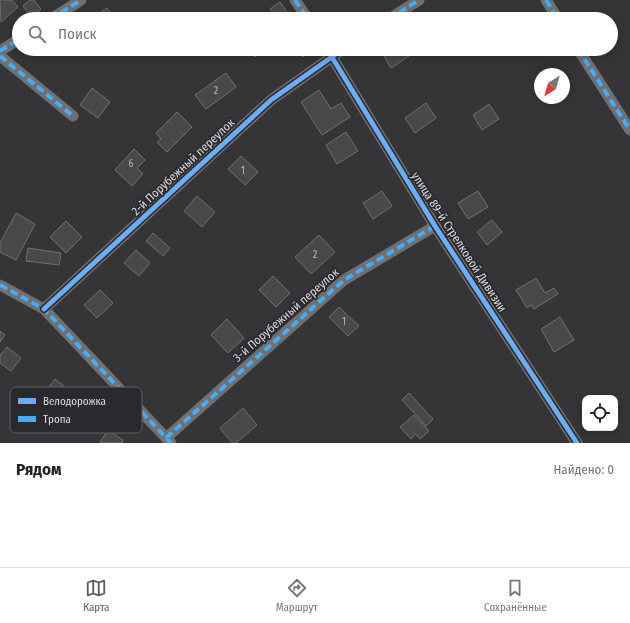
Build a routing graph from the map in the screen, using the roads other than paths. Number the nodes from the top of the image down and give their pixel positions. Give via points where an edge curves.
1 (81, 0) edge
2 (295, 0) edge
3 (419, 0) edge
4 (546, 0) edge
5 (62, 12) edge
6 (303, 12) edge
7 (400, 12) edge
8 (554, 12) edge
9 (12, 43) edge
10 (0, 51) edge
11 (0, 56) edge
12 (326, 56) edge
13 (332, 56) edge
14 (582, 56) edge
15 (73, 116) dead end
16 (630, 130) edge
17 (435, 226) junction
18 (0, 285) edge
19 (44, 309) junction
20 (118, 387) edge
21 (142, 412) edge
22 (169, 440) edge
23 (577, 443) edge

1 - 5 street
2 - 6 street
3 - 7 street
4 - 8 street
9 - 10 street
11 - 15 street
12 - 19 street, 2-й Порубежный переулок via 271,100
13 - 17 street, улица 89-й Стрелковой Дивизии
14 - 16 street
17 - 22 street, 3-й Порубежный переулок via 344,280
17 - 23 street, улица 89-й Стрелковой Дивизии
18 - 19 street
19 - 20 street
21 - 22 street

